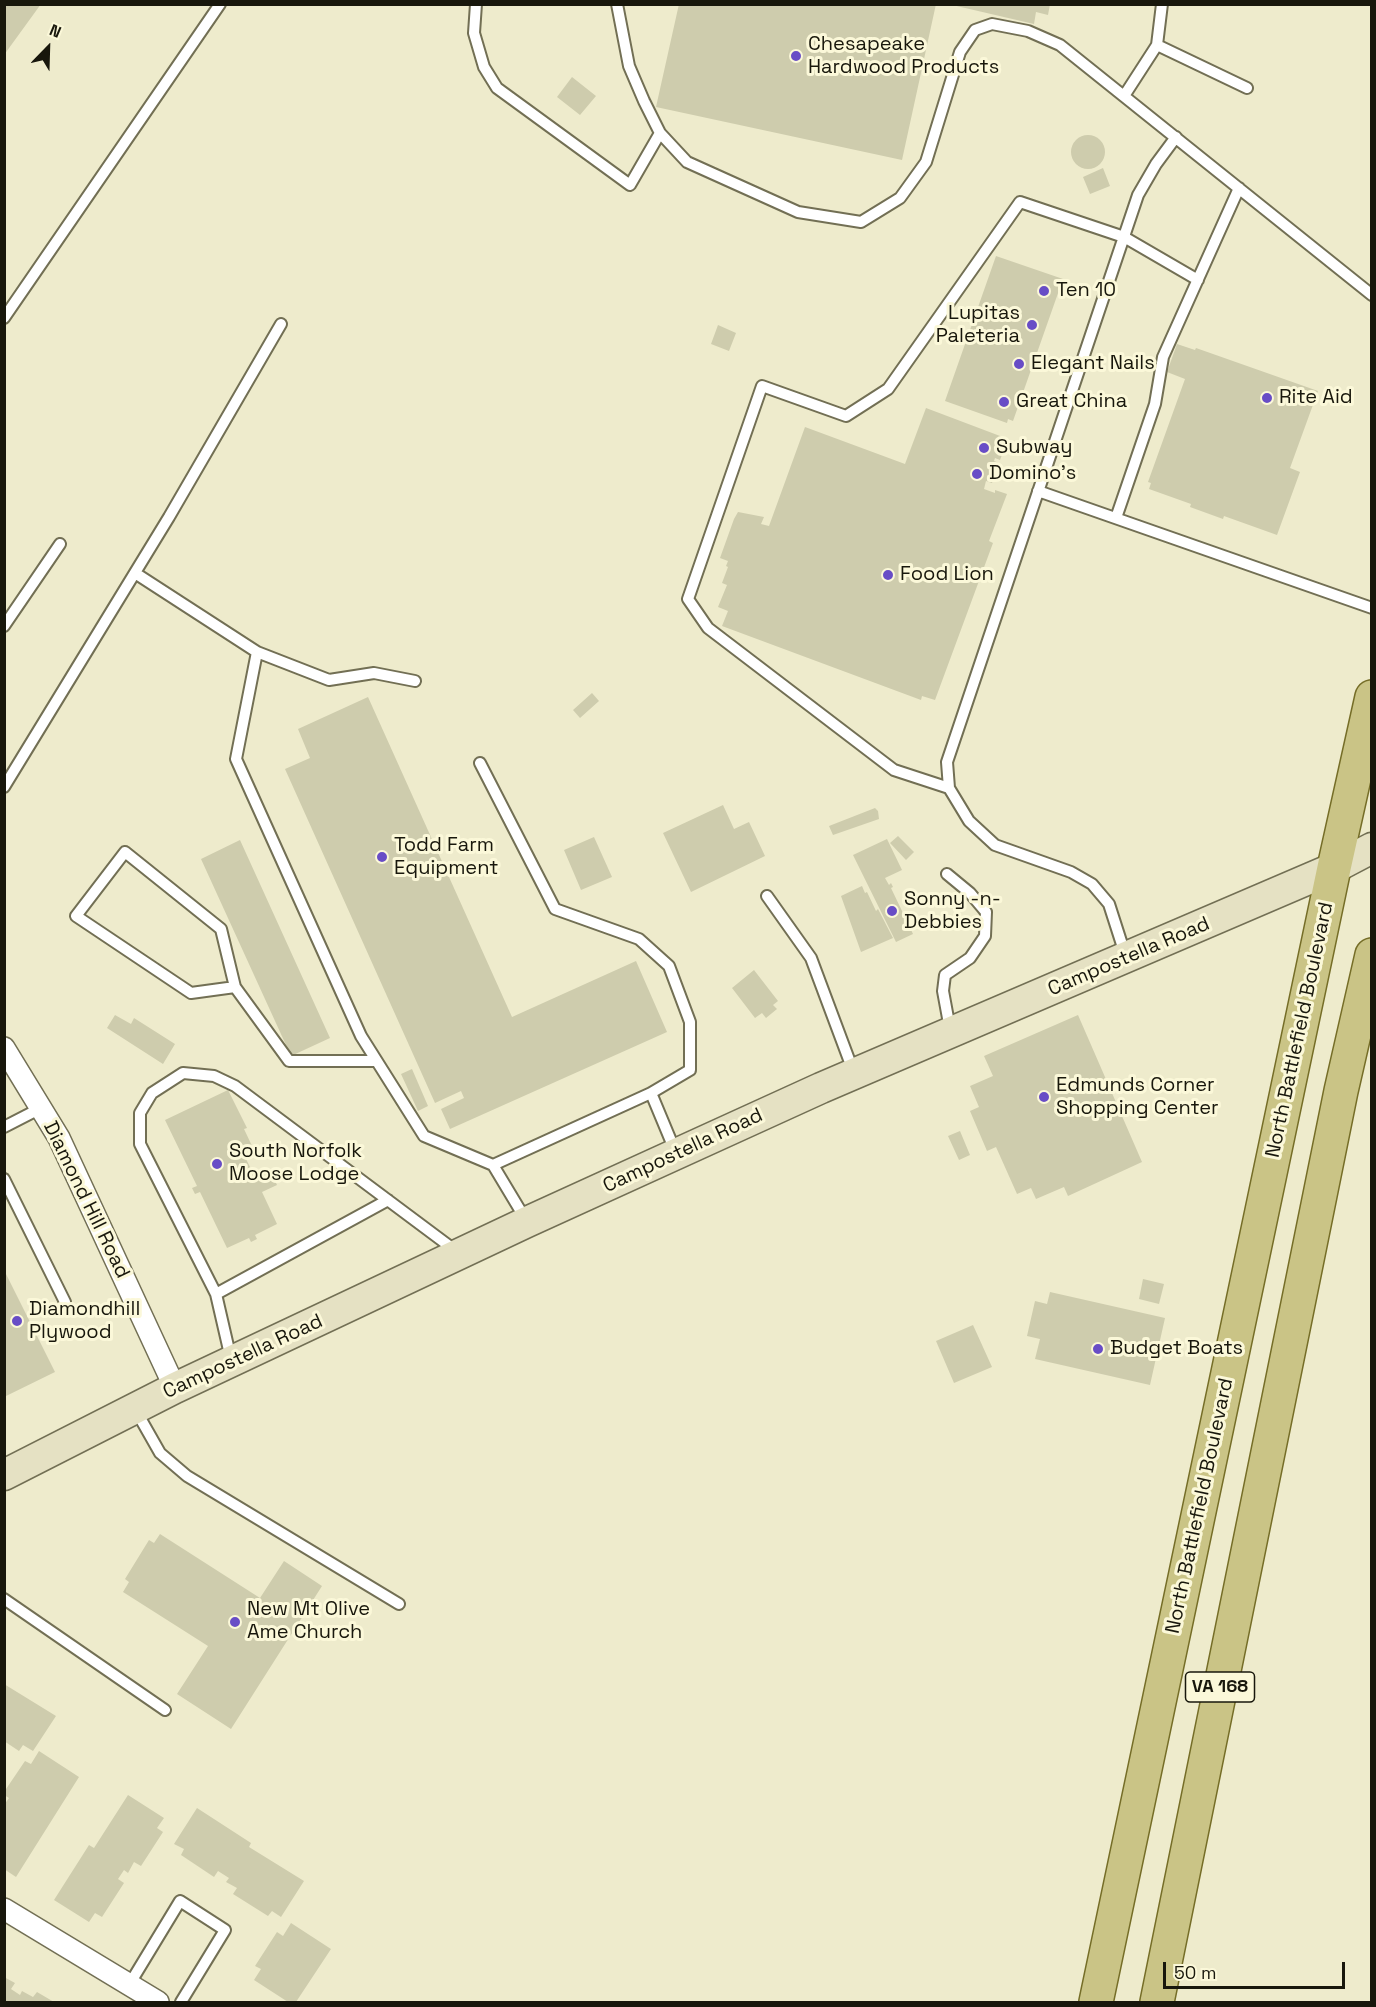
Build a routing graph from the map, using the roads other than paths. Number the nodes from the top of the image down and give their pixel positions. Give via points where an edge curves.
1 (220, 4) edge
2 (476, 4) edge
3 (617, 4) edge
4 (1162, 4) edge
5 (1157, 45) junction
6 (1247, 88) dead end
7 (1124, 96) junction
8 (660, 133) junction
9 (1176, 137) junction
10 (1239, 188) junction
11 (1124, 237) junction
12 (1198, 280) junction
13 (1371, 295) edge
14 (4, 318) edge
15 (281, 324) dead end
16 (1038, 491) junction
17 (1116, 518) junction
18 (60, 544) dead end
19 (135, 573) junction
20 (1371, 608) edge
21 (4, 626) edge
22 (257, 652) junction
23 (415, 681) dead end
24 (1371, 697) edge
25 (480, 763) dead end
26 (4, 786) edge
27 (949, 788) junction
28 (1371, 848) edge
29 (1334, 868) junction
30 (947, 874) dead end
31 (767, 896) dead end
32 (1371, 954) edge
33 (1126, 958) junction
34 (235, 987) junction
35 (951, 1032) junction
36 (4, 1048) edge
37 (376, 1061) junction
38 (854, 1074) junction
39 (651, 1093) junction
40 (41, 1108) junction
41 (4, 1126) edge
42 (676, 1155) junction
43 (493, 1165) junction
44 (4, 1179) edge
45 (388, 1200) junction
46 (528, 1222) junction
47 (461, 1255) junction
48 (216, 1294) junction
49 (65, 1302) dead end
50 (232, 1362) junction
51 (175, 1388) junction
52 (135, 1409) junction
53 (4, 1475) edge
54 (4, 1599) edge
55 (399, 1604) dead end
56 (165, 1710) dead end
57 (4, 1909) edge
58 (129, 1985) junction
59 (158, 2002) edge
60 (181, 2002) edge
61 (1096, 2002) edge
62 (1157, 2002) edge

1 - 14 lane
2 - 8 lane via 474,33 484,67 497,88 630,185
3 - 8 lane via 629,66
4 - 5 lane
5 - 6 lane
5 - 7 lane
7 - 8 lane via 1060,45 1028,31 992,24 975,30 960,52 926,162 900,198 861,222 798,212 687,162
7 - 9 lane
9 - 10 lane
9 - 11 lane via 1138,195
10 - 12 lane
10 - 13 lane
11 - 12 lane
11 - 16 lane
11 - 27 lane via 1020,202 888,390 846,416 762,386 688,599 708,628 894,770
12 - 17 lane via 1163,357 1155,404
15 - 19 lane
16 - 17 lane
16 - 27 lane via 946,762
17 - 20 lane
18 - 21 lane
19 - 22 lane
19 - 26 lane
22 - 23 lane via 329,680 374,673
22 - 37 lane via 236,759 361,1036
24 - 29 main road, VA 168
25 - 39 lane via 555,909 639,939 669,966 690,1023 690,1070
27 - 33 lane via 969,821 995,845 1071,872 1092,884 1109,904
28 - 29 main road, Campostella Road
29 - 33 main road, Campostella Road
29 - 61 main road, North Battlefield Boulevard / VA 168
30 - 35 lane via 986,912 985,936 970,958 945,975 943,991
31 - 38 lane via 811,958
32 - 62 main road, VA 168
33 - 35 main road, Campostella Road
34 - 34 lane via 221,929 125,852 76,916 191,993
34 - 37 lane via 289,1061
35 - 38 main road, Campostella Road
36 - 40 street, Diamond Hill Road
37 - 43 lane via 424,1136
38 - 42 main road, Campostella Road
39 - 42 lane
39 - 43 lane
40 - 41 lane
40 - 51 street, Diamond Hill Road via 59,1138
42 - 46 main road, Campostella Road
43 - 46 lane
44 - 49 lane
45 - 47 lane
45 - 48 lane
45 - 48 lane via 235,1086 214,1076 183,1073 152,1093 140,1113 140,1144
46 - 47 main road, Campostella Road
47 - 50 main road, Campostella Road
48 - 50 lane
50 - 51 main road, Campostella Road
51 - 52 main road, Campostella Road
52 - 53 main road, Campostella Road
52 - 55 lane via 160,1453 187,1476
54 - 56 lane
57 - 58 street
58 - 59 street
58 - 60 lane via 180,1901 225,1930

